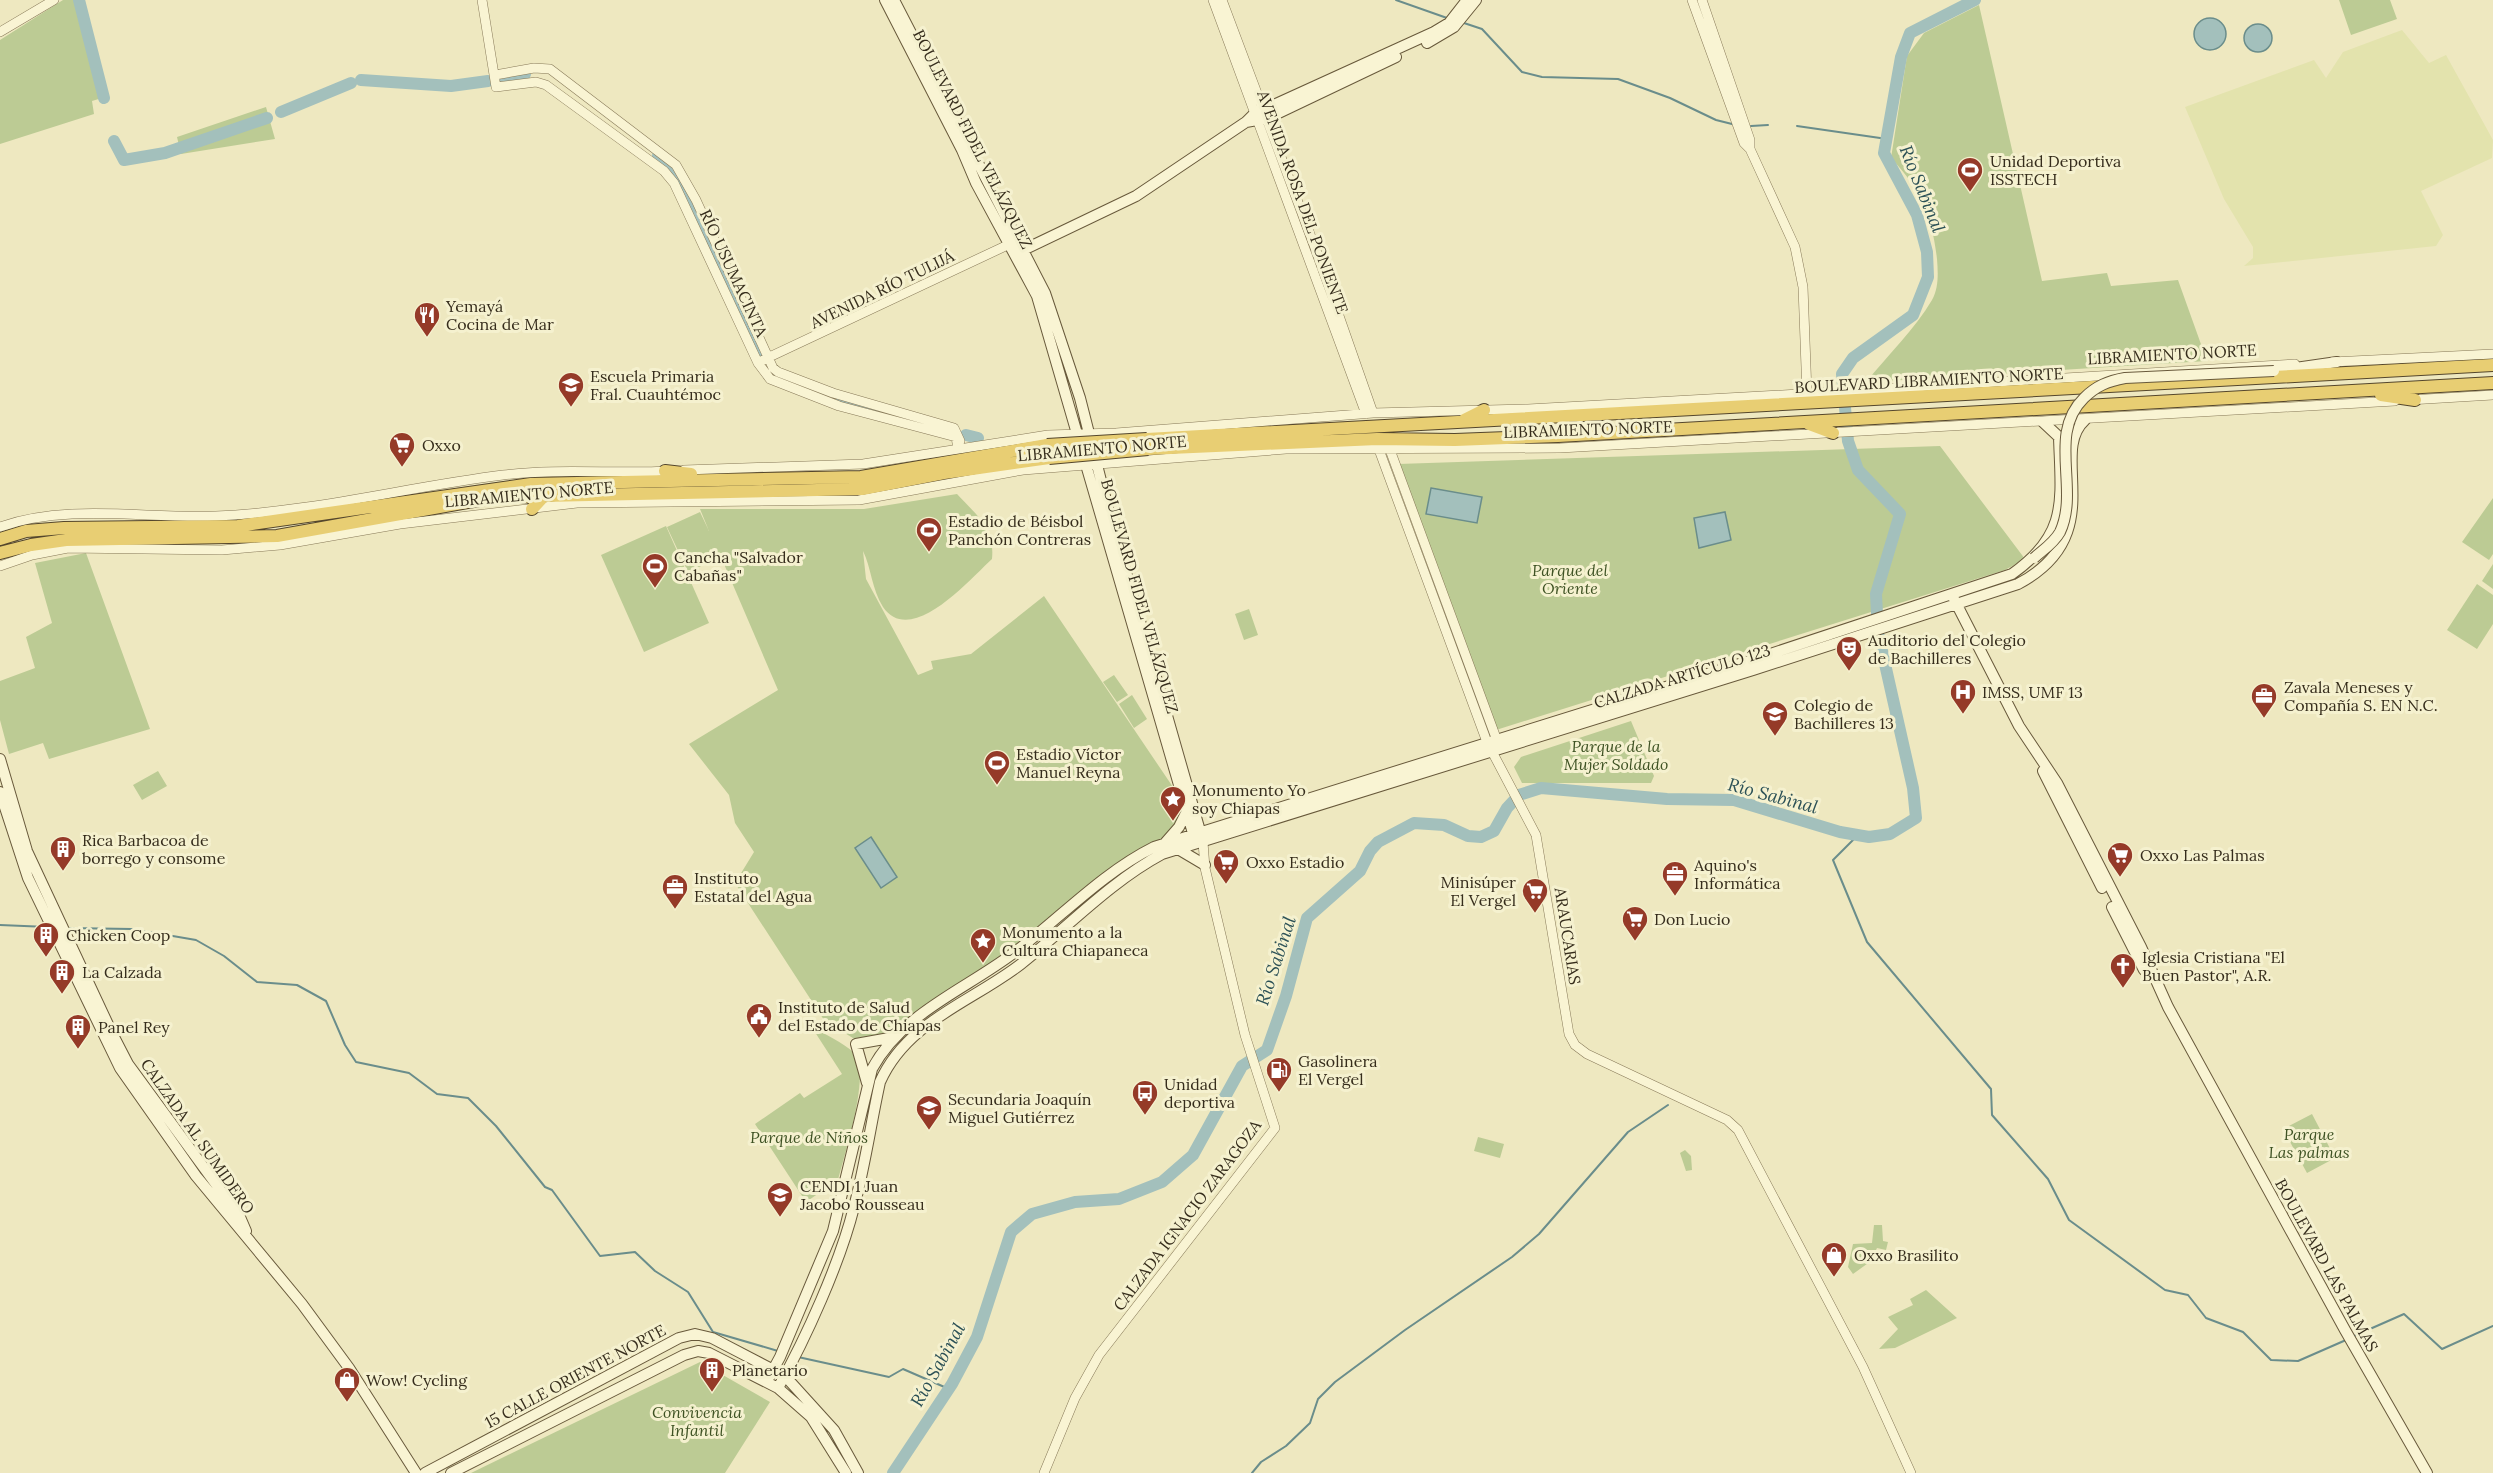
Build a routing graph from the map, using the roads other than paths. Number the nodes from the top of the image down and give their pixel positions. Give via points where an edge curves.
1 (54, 0) edge
2 (482, 0) edge
3 (885, 0) edge
4 (894, 0) edge
5 (1213, 0) edge
6 (1222, 0) edge
7 (1467, 0) edge
8 (1476, 0) edge
9 (1692, 0) edge
10 (1702, 0) edge
11 (1456, 21) junction
12 (0, 32) edge
13 (495, 75) junction
14 (1258, 117) junction
15 (1750, 149) junction
16 (1013, 242) junction
17 (1019, 253) junction
18 (2493, 354) edge
19 (768, 358) junction
20 (2337, 362) junction
21 (759, 363) junction
22 (2493, 365) edge
23 (1806, 374) junction
24 (2493, 383) edge
25 (2353, 392) junction
26 (1864, 393) junction
27 (1807, 394) junction
28 (2493, 395) edge
29 (1828, 396) junction
30 (2415, 400) junction
31 (1484, 410) junction
32 (1369, 418) junction
33 (2085, 420) junction
34 (1460, 422) junction
35 (2043, 422) junction
36 (1867, 425) junction
37 (1833, 428) junction
38 (1084, 433) junction
39 (1116, 433) junction
40 (1525, 437) junction
41 (1048, 440) junction
42 (1374, 443) junction
43 (1148, 444) junction
44 (1389, 447) junction
45 (1517, 448) junction
46 (960, 449) junction
47 (1118, 462) junction
48 (1051, 463) junction
49 (1091, 465) junction
50 (665, 471) junction
51 (734, 480) junction
52 (614, 494) junction
53 (545, 495) junction
54 (368, 498) junction
55 (640, 502) junction
56 (532, 509) junction
57 (333, 513) junction
58 (342, 525) junction
59 (0, 527) edge
60 (358, 531) junction
61 (0, 539) edge
62 (0, 553) edge
63 (2034, 558) junction
64 (0, 566) edge
65 (1954, 598) junction
66 (1494, 745) junction
67 (0, 759) edge
68 (0, 792) edge
69 (1187, 812) junction
70 (1199, 838) junction
71 (20, 842) junction
72 (1165, 844) junction
73 (1178, 849) junction
74 (1204, 861) junction
75 (896, 1037) junction
76 (868, 1085) junction
77 (826, 1246) junction
78 (840, 1250) junction
79 (774, 1371) junction
80 (785, 1376) junction
81 (767, 1381) junction
82 (778, 1388) junction
83 (416, 1473) edge
84 (425, 1473) edge
85 (451, 1473) edge
86 (846, 1473) edge
87 (858, 1473) edge
88 (1044, 1473) edge
89 (1911, 1473) edge
90 (2427, 1473) edge

1 - 12 street
2 - 13 street
3 - 16 main road, BOULEVARD FIDEL VELÁZQUEZ
4 - 16 main road, BOULEVARD FIDEL VELÁZQUEZ
5 - 14 street, AVENIDA ROSA DEL PONIENTE
6 - 14 street, AVENIDA ROSA DEL PONIENTE
7 - 11 main road
8 - 11 main road
9 - 15 street via 1744,143
10 - 15 street
11 - 14 main road
13 - 19 street, RÍO USUMACINTA via 550,69 676,165
13 - 21 street, RÍO USUMACINTA via 496,87 536,82 546,86 664,171 695,223
14 - 17 main road via 1136,196
14 - 32 street, AVENIDA ROSA DEL PONIENTE
15 - 23 street via 1795,248 1803,286
16 - 17 main road, BOULEVARD FIDEL VELÁZQUEZ
16 - 19 street, AVENIDA RÍO TULIJÁ
17 - 38 main road, BOULEVARD FIDEL VELÁZQUEZ
18 - 20 street, LIBRAMIENTO NORTE
19 - 21 street, AVENIDA RÍO TULIJÁ
19 - 46 street, RÍO USUMACINTA via 778,372 800,381 954,428
20 - 26 street, LIBRAMIENTO NORTE
20 - 63 main road, bridge via 2274,371 2124,378 2103,383 2080,402 2067,425 2067,496 2060,532
21 - 46 street, RÍO USUMACINTA via 770,379 839,406 956,437
22 - 26 highway, BOULEVARD LIBRAMIENTO NORTE via 1880,399
23 - 27 street
23 - 29 street
24 - 25 highway, BOULEVARD LIBRAMIENTO NORTE
25 - 30 highway
25 - 36 highway, BOULEVARD LIBRAMIENTO NORTE
26 - 29 highway, BOULEVARD LIBRAMIENTO NORTE
27 - 29 street
27 - 31 street
28 - 30 street
29 - 34 highway, BOULEVARD LIBRAMIENTO NORTE
30 - 33 street
31 - 32 street
31 - 34 highway
32 - 34 highway, BOULEVARD LIBRAMIENTO NORTE
32 - 39 street
32 - 43 highway, BOULEVARD LIBRAMIENTO NORTE
33 - 35 street
33 - 65 main road, CALZADA ARTÍCULO 123 via 2071,441 2074,503 2066,537 2046,564 2025,580
35 - 36 street
35 - 63 main road, CALZADA ARTÍCULO 123 via 2059,437 2061,491 2049,539
36 - 37 highway, BOULEVARD LIBRAMIENTO NORTE
37 - 40 highway, BOULEVARD LIBRAMIENTO NORTE via 1805,422
37 - 45 street, LIBRAMIENTO NORTE via 1712,441
38 - 39 street
38 - 41 street
38 - 49 main road, BOULEVARD FIDEL VELÁZQUEZ
39 - 47 street via 1107,440 1106,448 1110,458
40 - 42 highway, BOULEVARD LIBRAMIENTO NORTE
40 - 45 highway
41 - 43 highway, LIBRAMIENTO NORTE, bridge
41 - 46 street
41 - 48 street via 1060,437 1067,451 1063,462
41 - 51 highway, LIBRAMIENTO NORTE via 861,477
42 - 43 highway, BOULEVARD LIBRAMIENTO NORTE
42 - 44 street, LIBRAMIENTO NORTE
42 - 47 street, LIBRAMIENTO NORTE
42 - 66 street
43 - 48 highway, bridge
44 - 45 street, LIBRAMIENTO NORTE
44 - 66 street
46 - 50 street via 843,466
47 - 49 street, LIBRAMIENTO NORTE
48 - 49 street, LIBRAMIENTO NORTE
48 - 52 highway, LIBRAMIENTO NORTE via 944,473 862,489
48 - 55 street, LIBRAMIENTO NORTE via 859,500
49 - 69 main road, BOULEVARD FIDEL VELÁZQUEZ
49 - 70 main road, BOULEVARD FIDEL VELÁZQUEZ
50 - 51 highway
50 - 54 street via 538,472
51 - 57 highway, LIBRAMIENTO NORTE via 531,484
52 - 53 highway, LIBRAMIENTO NORTE
52 - 55 highway
53 - 56 highway
53 - 58 highway, LIBRAMIENTO NORTE via 496,497
54 - 57 highway
54 - 59 street via 215,516 28,517
55 - 56 street, LIBRAMIENTO NORTE via 577,503
56 - 60 street, LIBRAMIENTO NORTE
57 - 61 highway, LIBRAMIENTO NORTE via 238,526 64,528 26,531
58 - 60 highway
58 - 62 highway, LIBRAMIENTO NORTE via 278,536 66,540
60 - 64 street, LIBRAMIENTO NORTE via 280,545 205,552 68,548
63 - 65 main road, CALZADA ARTÍCULO 123 via 2012,574
65 - 66 main road, CALZADA ARTÍCULO 123
65 - 90 main road, BOULEVARD LAS PALMAS via 2037,756 2057,783 2168,1007
66 - 70 main road, CALZADA ARTÍCULO 123
66 - 89 street, ARAUCARIAS via 1536,836 1569,1034 1575,1045 1732,1125 1752,1152
67 - 71 main road
68 - 71 main road
69 - 70 main road, BOULEVARD FIDEL VELÁZQUEZ
69 - 72 main road
70 - 72 main road
70 - 73 main road
70 - 74 street, CALZADA IGNACIO ZARAGOZA
71 - 83 main road, CALZADA AL SUMIDERO via 108,1035 156,1112 240,1217 247,1234 349,1368
72 - 75 main road via 1139,855 1017,951 917,1018
73 - 74 main road
73 - 78 main road via 1162,854 1120,881 1019,965 915,1034 888,1064 880,1082 854,1207
74 - 88 street, CALZADA IGNACIO ZARAGOZA via 1248,1042 1275,1128 1099,1355 1075,1398
75 - 76 main road via 878,1058
75 - 76 main road via 856,1044
76 - 77 main road
77 - 78 main road
77 - 79 main road
78 - 80 main road
79 - 80 main road, 15 CALLE ORIENTE NORTE
79 - 81 main road
79 - 84 main road, 15 CALLE ORIENTE NORTE via 712,1338 695,1334 679,1338
80 - 82 main road
80 - 87 main road via 834,1430
81 - 82 main road, 15 CALLE ORIENTE NORTE
81 - 85 main road, 15 CALLE ORIENTE NORTE via 709,1353 684,1355
82 - 86 main road, 15 CALLE ORIENTE NORTE via 811,1418

